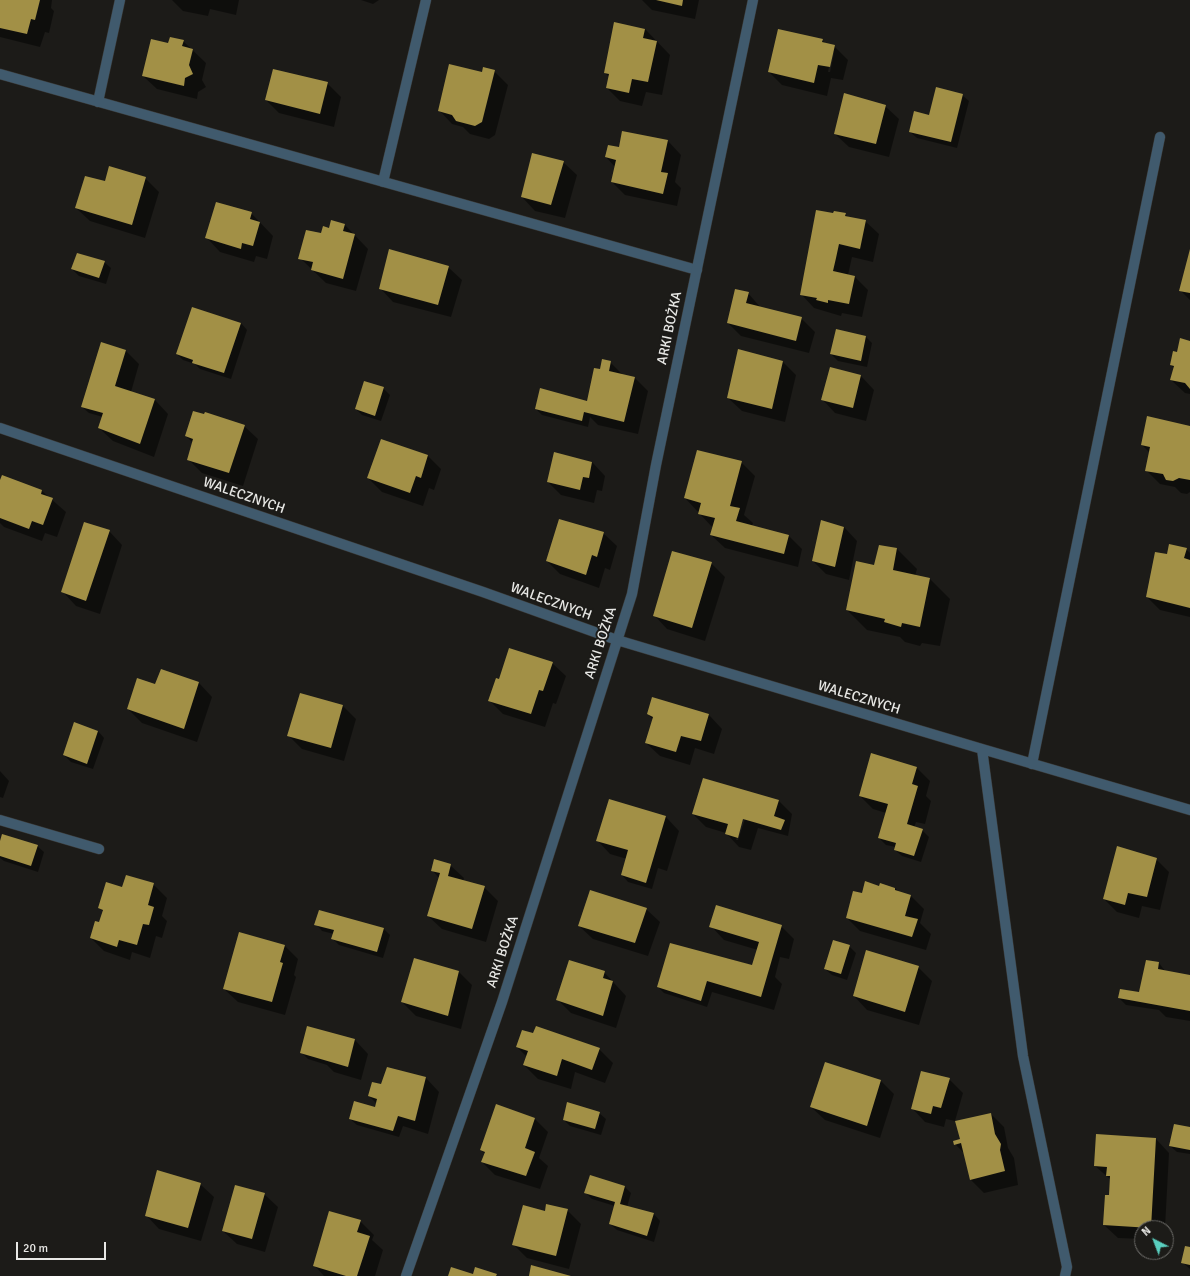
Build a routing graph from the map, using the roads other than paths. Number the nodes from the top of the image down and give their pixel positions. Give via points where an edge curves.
1 (120, 0) edge
2 (426, 0) edge
3 (753, 0) edge
4 (0, 74) edge
5 (98, 102) junction
6 (1160, 137) dead end
7 (383, 182) junction
8 (696, 270) junction
9 (0, 428) edge
10 (617, 640) junction
11 (982, 749) junction
12 (1032, 764) junction
13 (1190, 810) edge
14 (0, 820) edge
15 (99, 850) dead end
16 (406, 1276) edge
17 (1065, 1276) edge

1 - 5 street
2 - 7 street
3 - 8 street, ARKI BOŻKA
4 - 5 street
5 - 7 street
6 - 12 street
7 - 8 street
8 - 10 street, ARKI BOŻKA via 632,594
9 - 10 street, WALECZNYCH
10 - 11 street, WALECZNYCH
10 - 16 street, ARKI BOŻKA via 502,1002
11 - 12 street, WALECZNYCH
11 - 17 street via 1023,1056 1067,1267
12 - 13 street, WALECZNYCH
14 - 15 street

